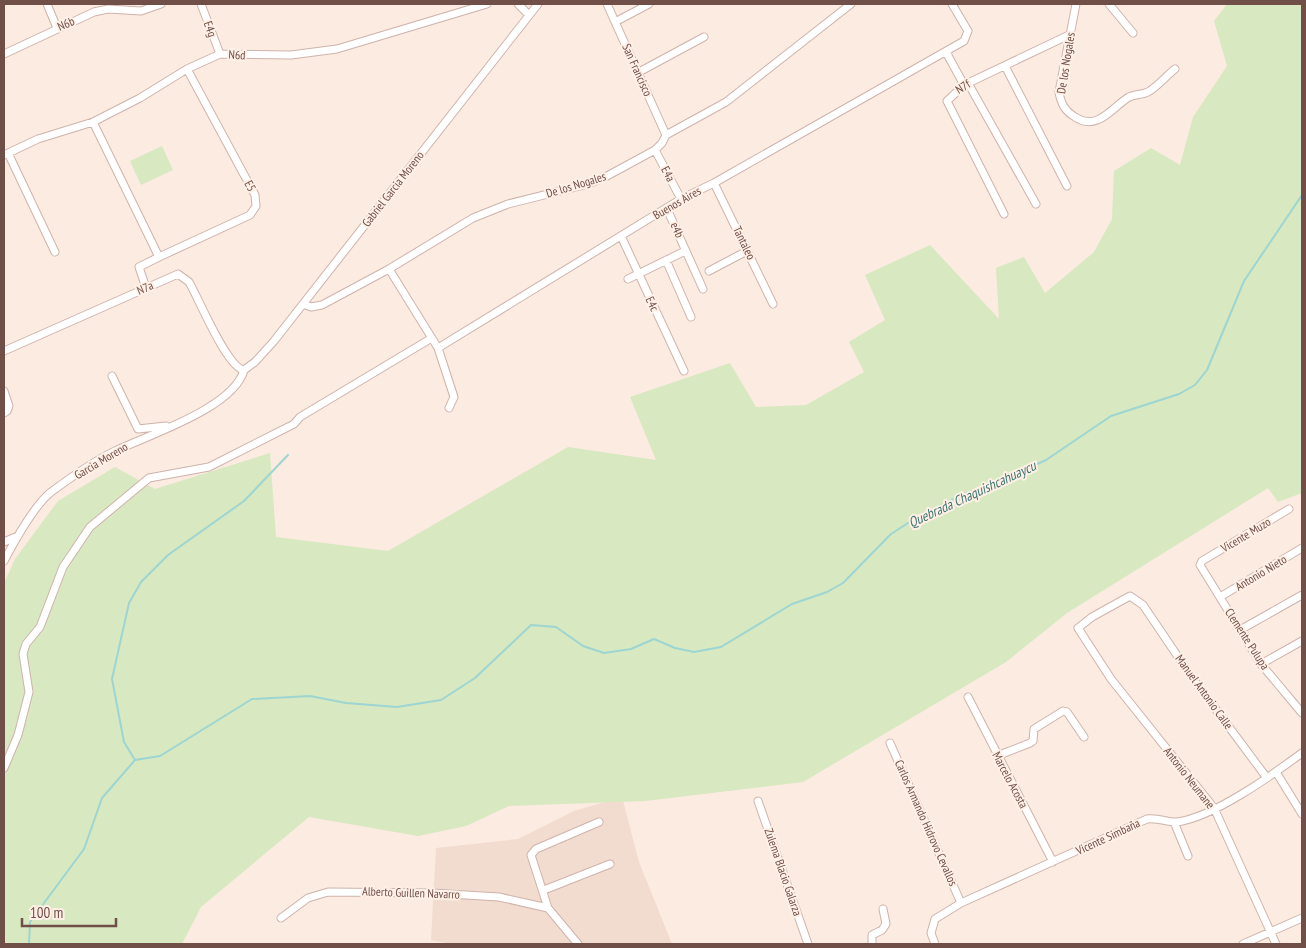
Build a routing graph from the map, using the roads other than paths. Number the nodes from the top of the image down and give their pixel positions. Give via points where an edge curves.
1 (47, 4) edge
2 (161, 4) edge
3 (201, 4) edge
4 (487, 4) edge
5 (518, 4) edge
6 (538, 4) edge
7 (607, 4) edge
8 (649, 4) edge
9 (851, 4) edge
10 (952, 4) edge
11 (1076, 4) edge
12 (1110, 4) edge
13 (529, 16) junction
14 (615, 22) junction
15 (57, 28) junction
16 (1133, 34) dead end
17 (1069, 36) junction
18 (704, 38) dead end
19 (946, 52) junction
20 (4, 54) edge
21 (220, 54) junction
22 (1005, 66) junction
23 (187, 69) junction
24 (1175, 69) dead end
25 (639, 72) junction
26 (966, 84) junction
27 (94, 122) junction
28 (666, 136) junction
29 (655, 150) junction
30 (6, 154) edge
31 (714, 183) junction
32 (1067, 186) dead end
33 (681, 199) junction
34 (1036, 204) dead end
35 (667, 209) junction
36 (1004, 214) dead end
37 (620, 236) junction
38 (747, 251) junction
39 (55, 252) dead end
40 (685, 252) junction
41 (159, 257) junction
42 (666, 260) junction
43 (389, 269) junction
44 (709, 271) dead end
45 (638, 274) junction
46 (628, 279) dead end
47 (146, 288) junction
48 (703, 289) dead end
49 (303, 304) junction
50 (773, 304) dead end
51 (691, 317) dead end
52 (430, 339) junction
53 (438, 348) junction
54 (4, 351) edge
55 (244, 370) junction
56 (684, 371) dead end
57 (112, 376) dead end
58 (4, 391) edge
59 (449, 408) dead end
60 (6, 411) edge
61 (172, 425) junction
62 (1289, 509) dead end
63 (18, 536) junction
64 (4, 542) edge
65 (1302, 548) edge
66 (4, 561) edge
67 (1202, 561) joint
68 (1302, 595) edge
69 (1220, 597) junction
70 (1078, 628) joint
71 (1240, 630) junction
72 (1302, 642) edge
73 (1261, 664) junction
74 (968, 697) dead end
75 (1302, 713) edge
76 (1084, 737) dead end
77 (890, 744) dead end
78 (1302, 752) edge
79 (997, 756) junction
80 (4, 768) edge
81 (1276, 772) junction
82 (1266, 778) junction
83 (758, 801) dead end
84 (1214, 808) junction
85 (1302, 814) edge
86 (599, 822) dead end
87 (1174, 822) junction
88 (1188, 856) dead end
89 (1053, 862) junction
90 (610, 864) dead end
91 (544, 890) junction
92 (961, 903) junction
93 (548, 908) junction
94 (883, 909) dead end
95 (281, 918) dead end
96 (1302, 918) edge
97 (1271, 933) junction
98 (578, 944) edge
99 (808, 944) edge
100 (872, 944) edge
101 (935, 944) edge
102 (1243, 944) edge
103 (1276, 944) edge

1 - 15 street
2 - 15 street, N6b via 135,12 102,9
3 - 21 street, E4g
4 - 21 street, N6d via 337,49 290,55
5 - 13 street
6 - 13 street, Gabriel Garcia Moreno
7 - 14 street, San Francisco
8 - 14 street
9 - 28 street, De los Nogales via 726,102
10 - 19 street, Buenos Aires via 968,33 964,41
11 - 17 street, De los Nogales
12 - 16 street
13 - 49 street, Gabriel Garcia Moreno
14 - 25 street, San Francisco
15 - 20 street, N6b
17 - 22 street, N7f
17 - 24 street, De los Nogales via 1059,92 1067,112 1085,122 1103,118 1132,96 1148,92
18 - 25 street
19 - 26 street
19 - 31 street, Buenos Aires
21 - 23 street, N6d
22 - 26 street, N7f
22 - 32 street
23 - 27 street, N6d
23 - 41 street, E5 via 255,195 256,206 250,215
25 - 28 street, San Francisco
26 - 34 street
26 - 36 street, N7f via 948,99 948,106
27 - 30 street, N6d via 38,139
27 - 41 street
28 - 29 street, De los Nogales
29 - 33 street, E4a
29 - 43 street, De los Nogales via 588,184 498,207 450,231
30 - 39 street
31 - 33 street, Buenos Aires
31 - 38 street, Tantaleo
33 - 35 street, Buenos Aires
35 - 37 street, Buenos Aires
35 - 40 street, e4b
37 - 45 street, E4c
37 - 53 street, Buenos Aires
38 - 44 street
38 - 50 street, Tantaleo
40 - 42 street
40 - 48 street, e4b
41 - 47 street, E5 via 139,267
42 - 45 street
42 - 51 street
43 - 49 street, De los Nogales via 322,305 311,307
43 - 52 street
45 - 46 street
45 - 56 street, E4c
47 - 54 street, N7a
47 - 55 street, N7a via 178,274 186,278 228,354 237,368
49 - 55 street, Gabriel Garcia Moreno via 255,362
52 - 53 street
52 - 80 street via 300,417 294,424 234,456 210,467 149,478 90,527 64,567 40,627 26,644 23,654 28,692 18,735
53 - 59 street via 454,397
55 - 61 street, Garcia Moreno via 213,405
57 - 61 street via 138,429
58 - 60 street
61 - 63 street, Garcia Moreno via 113,452 50,493
62 - 67 street, Vicente Muzo
63 - 64 street
63 - 66 street, Garcia Moreno
65 - 69 street, Antonio Nieto
67 - 69 street, Clemente Pulupa via 1200,565
68 - 71 street
69 - 71 street, Clemente Pulupa
70 - 82 street, Manuel Antonio Calle via 1130,596 1143,605
70 - 84 street, Antonio Neumane via 1111,680
71 - 73 street, Clemente Pulupa
72 - 73 street
73 - 75 street, Clemente Pulupa
74 - 79 street, Marcelo Acosta
76 - 79 street via 1067,712 1063,712 1034,729 1030,743
77 - 92 street, Carlos Armando Hidrovo Cevallos
78 - 81 street, Vicente Simbaña
79 - 89 street, Marcelo Acosta
81 - 82 street, Vicente Simbaña
81 - 85 street
82 - 84 street, Vicente Simbaña
83 - 99 street, Zulema Blacio Galarza
84 - 87 street, Vicente Simbaña via 1188,820
84 - 97 street, Antonio Neumane
86 - 91 street via 532,852
87 - 88 street
87 - 89 street, Vicente Simbaña via 1147,818
89 - 92 street, Vicente Simbaña
90 - 91 street
91 - 93 street
92 - 101 street, Vicente Simbaña via 935,920 931,933
93 - 95 street, Alberto Guillen Navarro via 500,897 343,891 316,894
93 - 98 street
94 - 100 street via 886,924 872,935
96 - 97 street
97 - 102 street
97 - 103 street, Antonio Neumane

